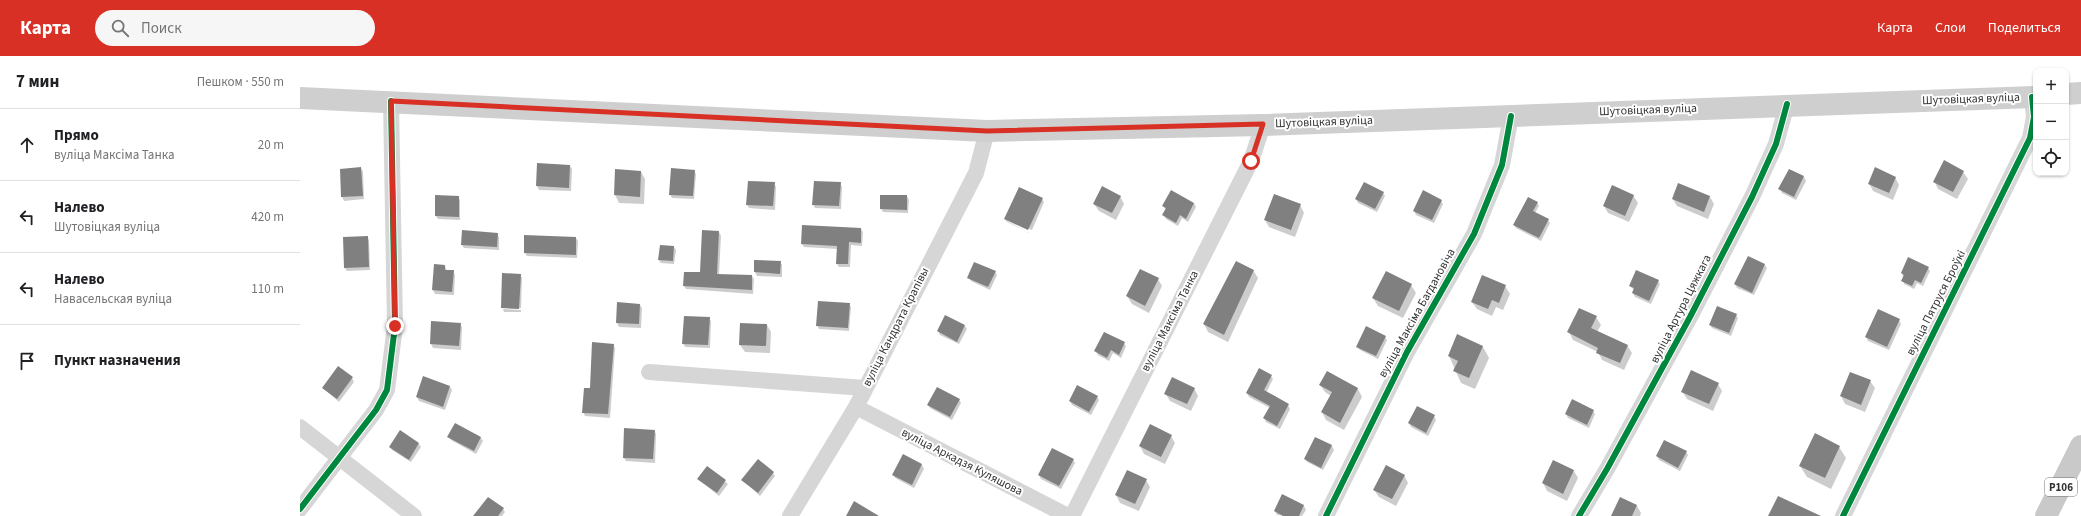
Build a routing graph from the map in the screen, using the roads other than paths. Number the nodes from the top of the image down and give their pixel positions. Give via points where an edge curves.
1 (2081, 93) edge
2 (2069, 94) edge
3 (2033, 97) edge
4 (300, 98) edge
5 (391, 101) junction
6 (1787, 104) junction
7 (2034, 104) edge
8 (1511, 116) junction
9 (1263, 124) junction
10 (987, 131) junction
11 (649, 372) dead end
12 (865, 388) junction
13 (856, 407) junction
14 (300, 427) edge
15 (2081, 446) edge
16 (340, 459) junction
17 (300, 509) edge
18 (414, 516) edge
19 (790, 516) edge
20 (1068, 516) edge
21 (1072, 516) edge
22 (1326, 516) edge
23 (1579, 516) edge
24 (1843, 516) edge
25 (2046, 516) edge

1 - 2 main road
3 - 6 main road, Шутовіцкая вуліца
4 - 5 main road, Шутовіцкая вуліца
5 - 10 main road, Шутовіцкая вуліца
5 - 16 street via 395,326 392,363 388,390
6 - 8 main road, Шутовіцкая вуліца
6 - 23 street, вуліца Артура Цяжкага via 1776,144 1752,197 1686,324
7 - 24 street, вуліца Пятруся Броўкі via 2030,138
8 - 9 main road, Шутовіцкая вуліца
8 - 22 street, вуліца Максіма Багдановіча via 1502,165 1474,234 1407,352
9 - 10 main road, Шутовіцкая вуліца
9 - 21 street, вуліца Максіма Танка via 1251,161
10 - 12 street, вуліца Кандрата Крапівы via 976,173
11 - 12 street
12 - 13 street, вуліца Кандрата Крапівы
13 - 19 street, вуліца Кандрата Крапівы
13 - 20 street, вуліца Аркадзя Куляшова
14 - 16 street
15 - 25 main road, Р106
16 - 17 street
16 - 18 street

